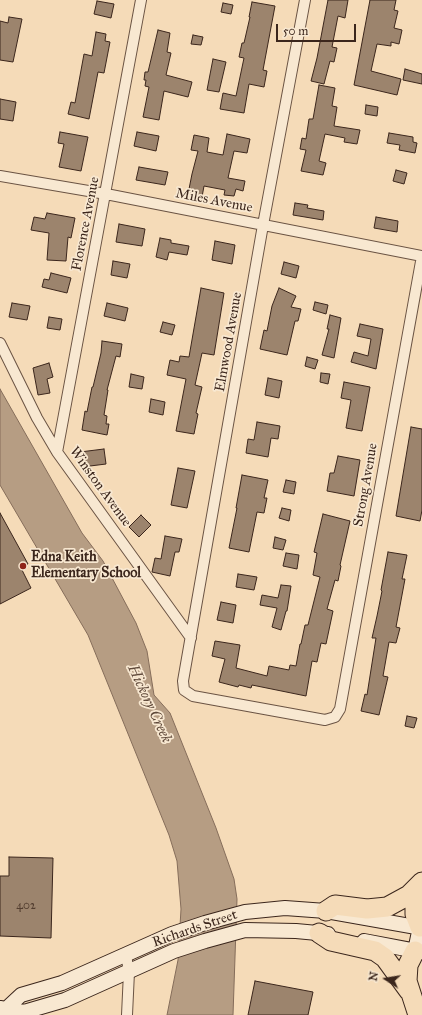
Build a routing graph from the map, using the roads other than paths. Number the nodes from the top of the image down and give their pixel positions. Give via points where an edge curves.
1 (141, 0) edge
2 (305, 0) edge
3 (0, 176) edge
4 (106, 194) junction
5 (263, 225) junction
6 (422, 256) edge
7 (0, 343) edge
8 (57, 452) junction
9 (191, 638) junction
10 (184, 690) joint
11 (422, 882) edge
12 (422, 894) edge
13 (326, 911) junction
14 (421, 928) edge
15 (319, 933) junction
16 (418, 952) edge
17 (126, 955) junction
18 (129, 972) junction
19 (409, 991) junction
20 (3, 1008) edge
21 (127, 1015) edge
22 (418, 1015) edge

1 - 4 street, Florence Avenue
2 - 5 street, Elmwood Avenue
3 - 4 street, Miles Avenue
4 - 5 street, Miles Avenue
4 - 8 street, Florence Avenue
5 - 6 street, Miles Avenue
5 - 9 street, Elmwood Avenue
6 - 10 street, Strong Avenue via 340,709 335,717 325,720 193,696
7 - 8 street, Winston Avenue
8 - 9 street, Winston Avenue
9 - 10 street, Elmwood Avenue via 183,681
11 - 13 highway via 409,895 387,907 367,909 335,905
12 - 14 highway via 415,907
13 - 14 street, Richards Street
13 - 17 street, Richards Street via 285,908 245,912 205,922
14 - 16 street
15 - 16 street, Richards Street
15 - 18 street, Richards Street via 245,930 174,951
15 - 19 highway via 331,941 375,951 385,958
16 - 19 highway via 408,965
17 - 18 street
17 - 20 street, Richards Street via 62,983 21,995
18 - 20 street, Richards Street via 65,1000 24,1012
18 - 21 street
19 - 22 highway

